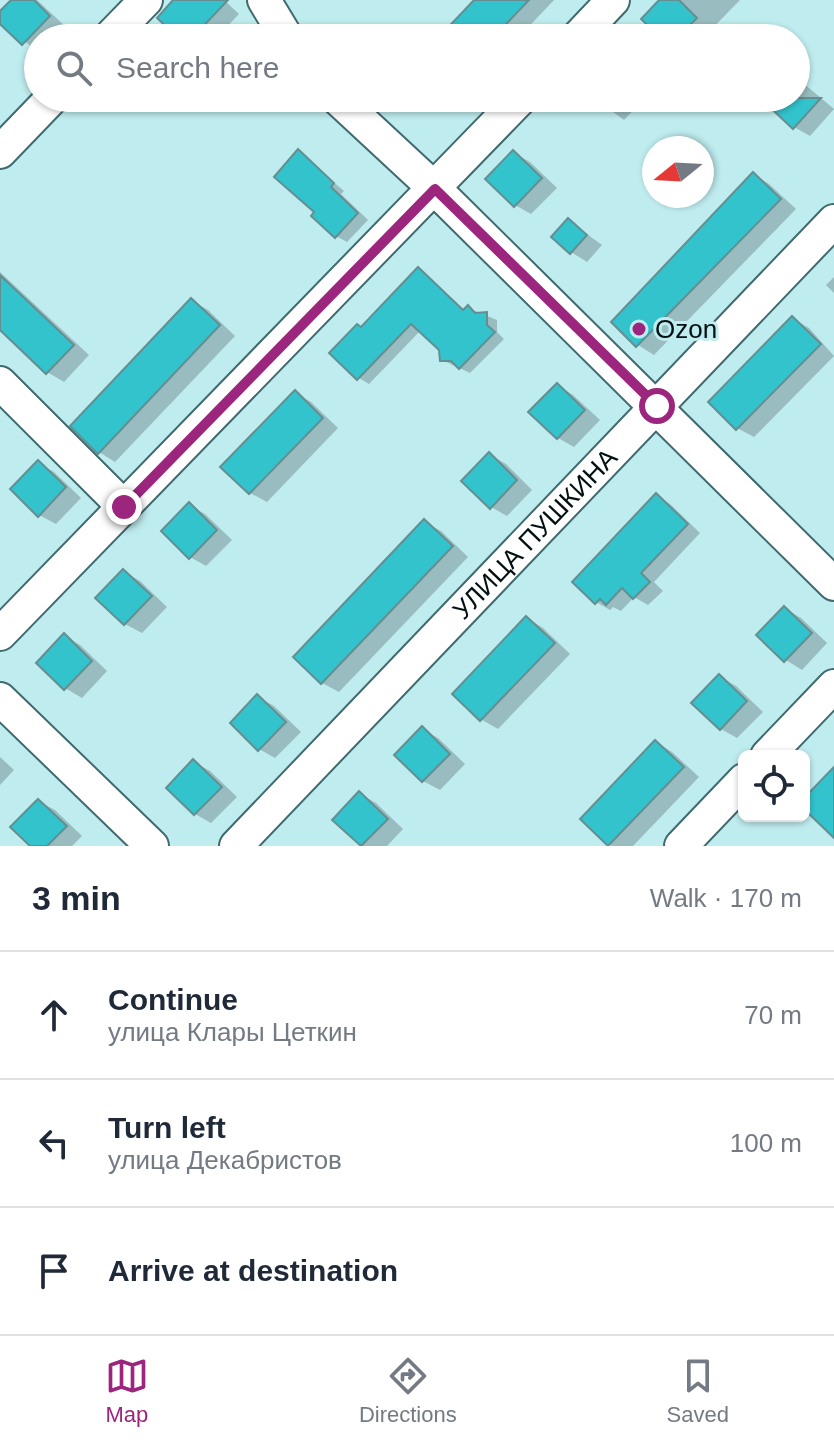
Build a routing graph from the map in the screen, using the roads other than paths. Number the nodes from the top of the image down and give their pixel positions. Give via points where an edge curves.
1 (146, 0) edge
2 (264, 0) edge
3 (613, 0) edge
4 (123, 24) edge
5 (279, 24) edge
6 (590, 24) edge
7 (39, 112) edge
8 (352, 112) edge
9 (508, 112) edge
10 (0, 152) edge
11 (435, 189) junction
12 (834, 221) edge
13 (0, 383) edge
14 (657, 406) junction
15 (124, 507) junction
16 (834, 584) edge
17 (0, 634) edge
18 (834, 686) edge
19 (0, 699) edge
20 (773, 750) edge
21 (738, 786) edge
22 (152, 846) edge
23 (236, 846) edge
24 (681, 846) edge

1 - 4 street
2 - 5 street
3 - 6 street
7 - 10 street
8 - 11 street
9 - 11 street
11 - 14 street
11 - 15 street
12 - 14 street, УЛИЦА ПУШКИНА
13 - 15 street
14 - 16 street
14 - 23 street, УЛИЦА ПУШКИНА
15 - 17 street
18 - 20 street
19 - 22 street
21 - 24 street

